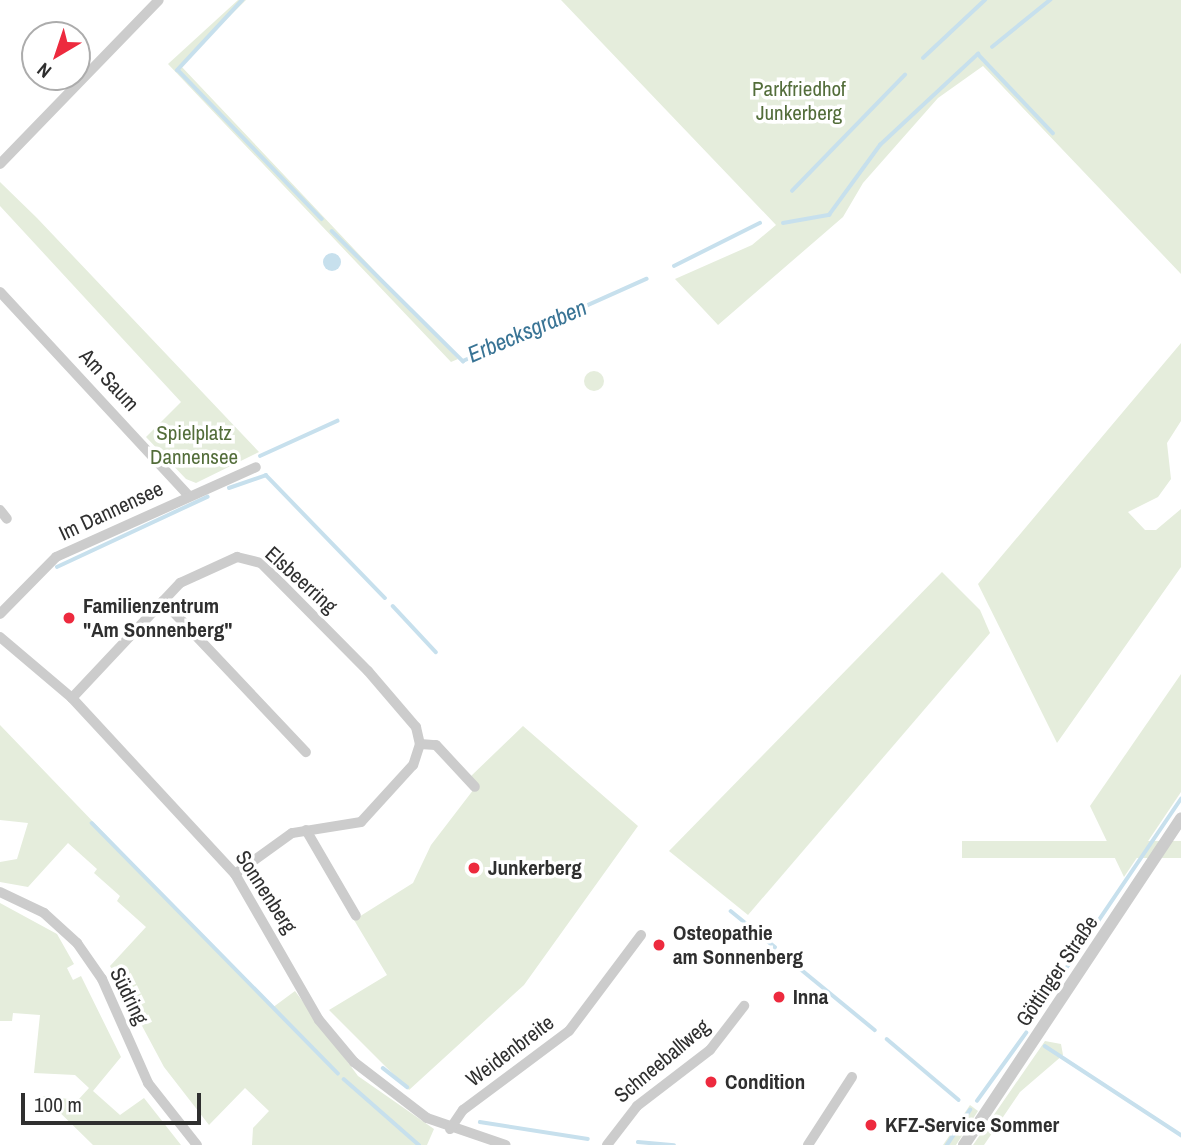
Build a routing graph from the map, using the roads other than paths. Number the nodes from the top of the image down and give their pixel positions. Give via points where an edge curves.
1 (159, 0) edge
2 (0, 164) edge
3 (0, 292) edge
4 (256, 467) dead end
5 (189, 496) junction
6 (0, 510) edge
7 (7, 519) dead end
8 (163, 601) junction
9 (0, 614) edge
10 (0, 637) edge
11 (72, 698) junction
12 (420, 744) junction
13 (306, 752) dead end
14 (475, 787) dead end
15 (1181, 819) edge
16 (306, 830) junction
17 (235, 874) junction
18 (0, 892) edge
19 (356, 916) dead end
20 (641, 935) dead end
21 (744, 1006) dead end
22 (852, 1077) dead end
23 (450, 1129) junction
24 (197, 1145) edge
25 (506, 1145) edge
26 (607, 1145) edge
27 (808, 1145) edge
28 (964, 1145) edge

1 - 2 street
3 - 5 street, Am Saum
4 - 5 street, Im Dannensee
5 - 9 street, Im Dannensee via 56,557
6 - 7 street
8 - 11 street, Elsbeerring
8 - 12 street, Elsbeerring via 180,583 228,561 243,557 261,564 368,671 416,727
8 - 13 street
10 - 11 street, Sonnenberg
11 - 17 street, Sonnenberg
12 - 14 street via 436,745
12 - 16 street via 412,765 372,815 338,829
15 - 28 street, Göttinger Straße
16 - 17 street via 281,838
16 - 19 street
17 - 23 street, Sonnenberg via 338,1045 388,1093
18 - 24 street, Südring via 44,913 77,943 102,979 143,1073
20 - 23 street, Weidenbreite via 569,1031 463,1110
21 - 26 street, Schneeballweg via 710,1050 637,1106
22 - 27 street
23 - 25 street, Sonnenberg

